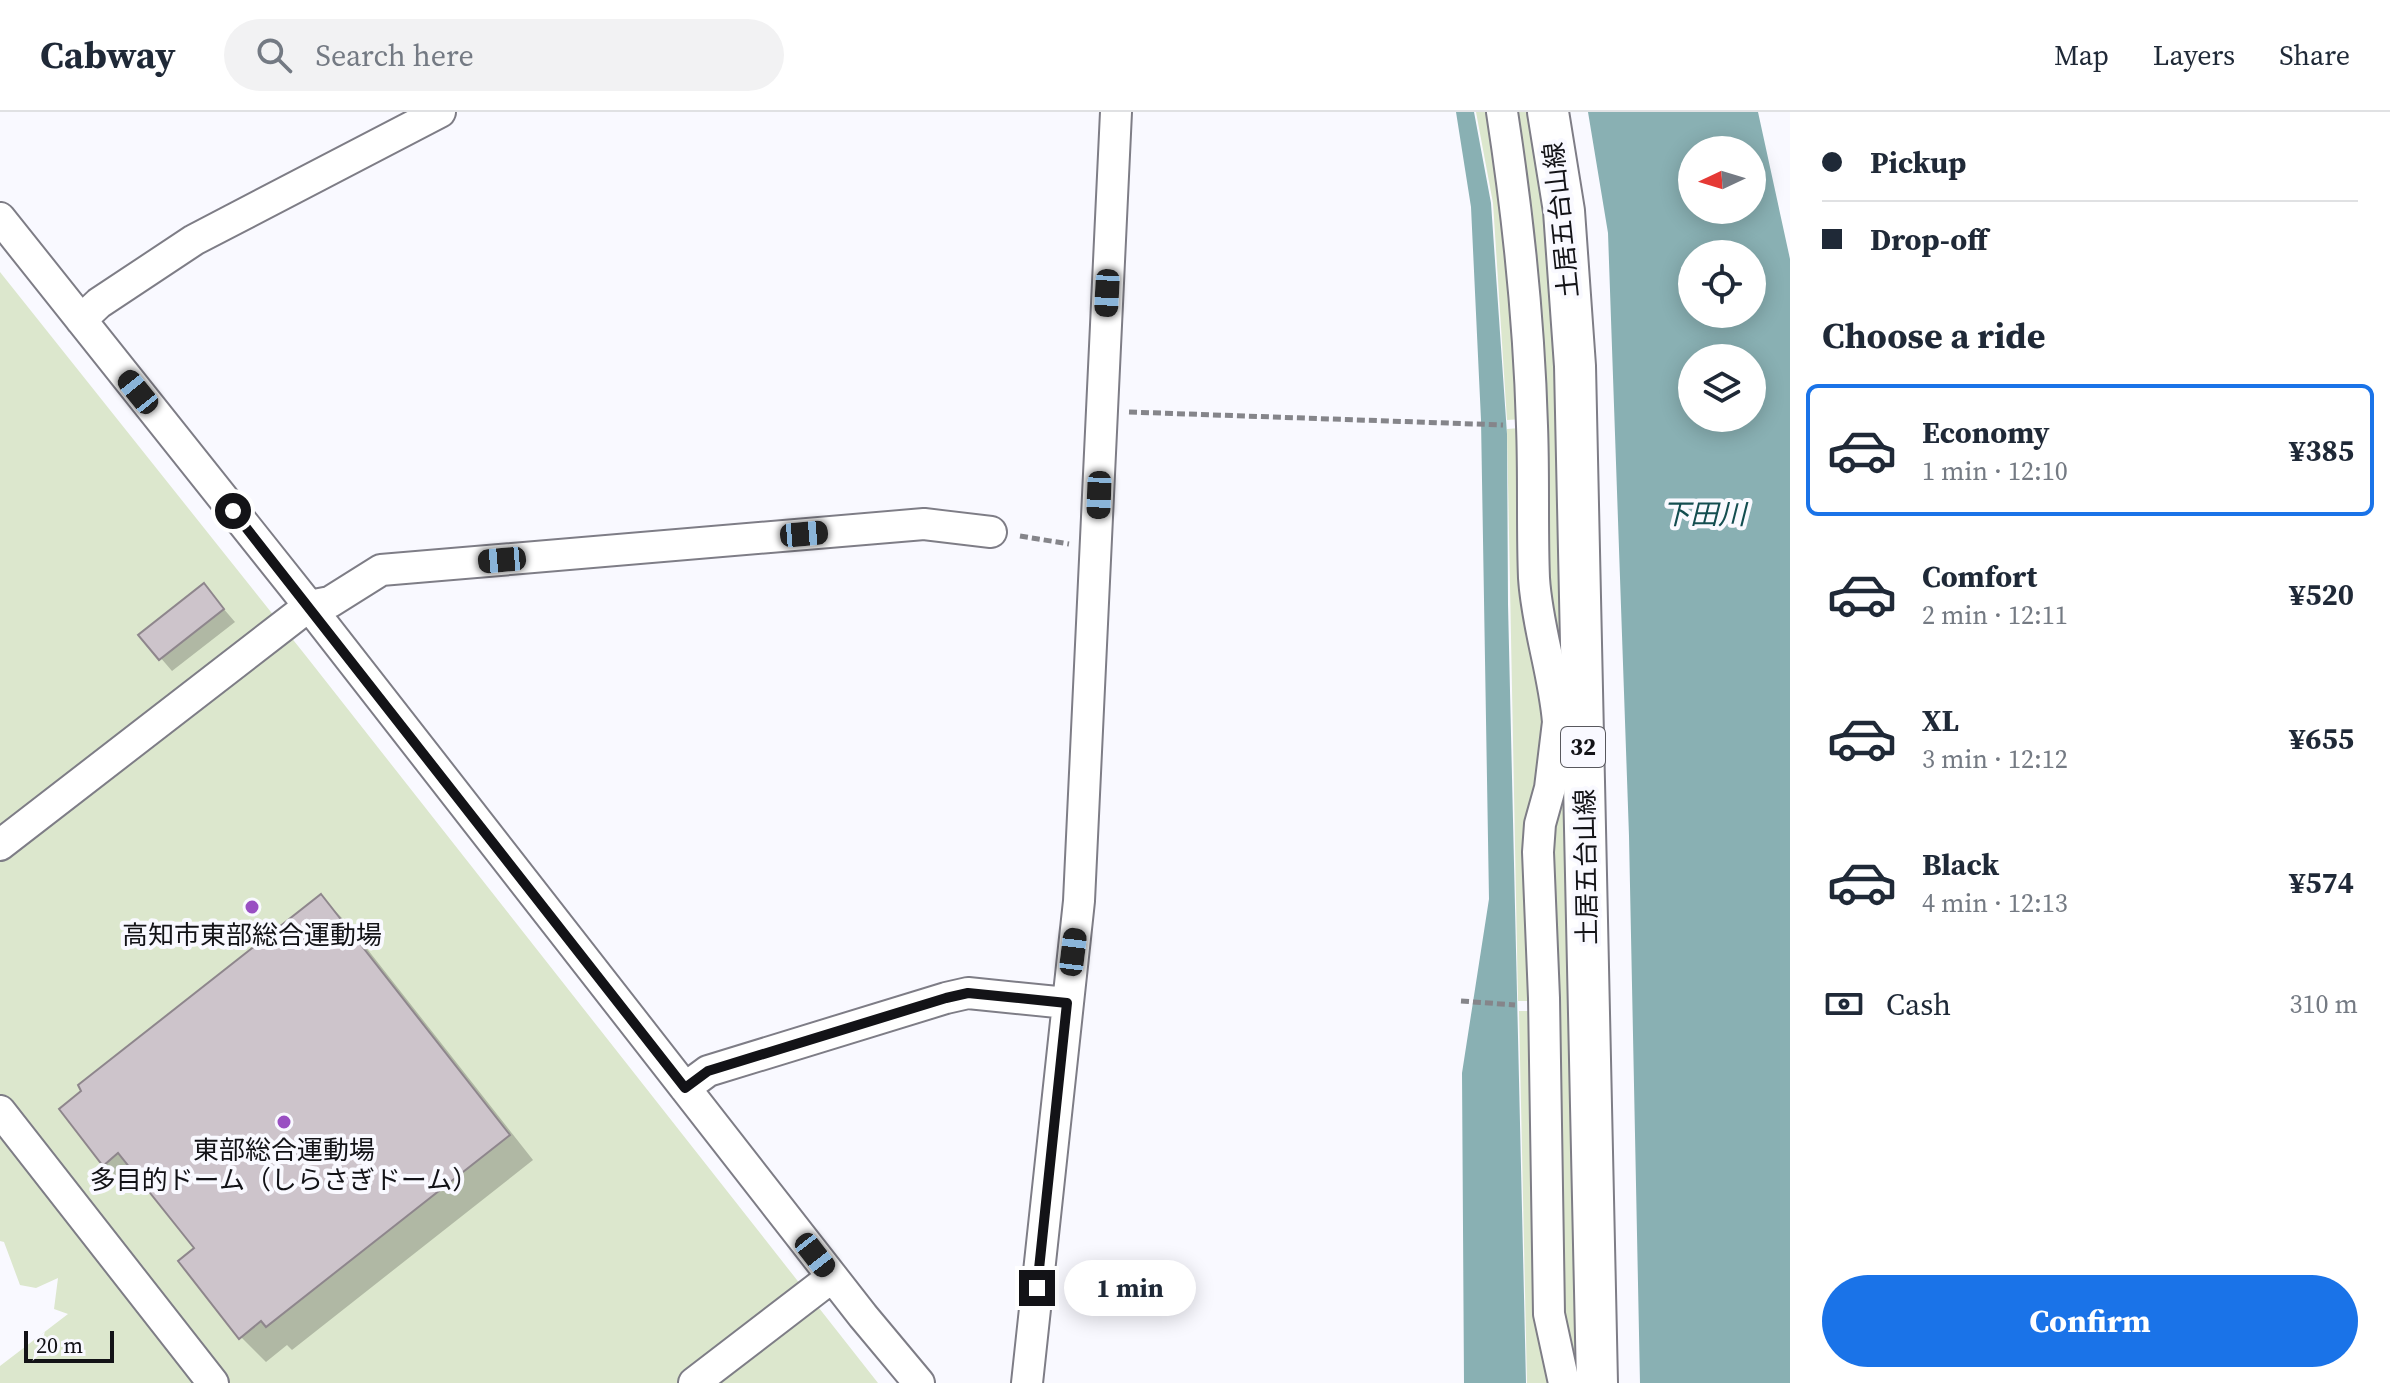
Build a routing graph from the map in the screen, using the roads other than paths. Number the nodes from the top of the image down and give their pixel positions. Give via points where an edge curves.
1 (440, 112) edge
2 (1116, 112) edge
3 (1502, 112) edge
4 (1548, 112) edge
5 (0, 218) edge
6 (81, 320) junction
7 (991, 532) road end
8 (326, 602) junction
9 (1570, 722) junction
10 (0, 845) edge
11 (1067, 1003) junction
12 (685, 1088) junction
13 (0, 1111) edge
14 (832, 1277) junction
15 (213, 1383) edge
16 (694, 1383) edge
17 (919, 1383) edge
18 (1027, 1383) edge
19 (1564, 1383) edge
20 (1597, 1383) edge

1 - 6 street via 194,240
2 - 11 street via 1079,901
3 - 9 street via 1525,300 1534,580 1555,687
4 - 9 main road, 土居五台山線 / 32 via 1564,211 1575,366
5 - 6 street
6 - 8 street
7 - 8 street via 924,524 381,570
8 - 10 street
8 - 12 street
9 - 19 street via 1540,824 1538,852 1549,1314
9 - 20 main road, 土居五台山線 / 32
11 - 12 street via 968,993 708,1071
11 - 18 street
12 - 14 street
13 - 15 street
14 - 16 street
14 - 17 street

